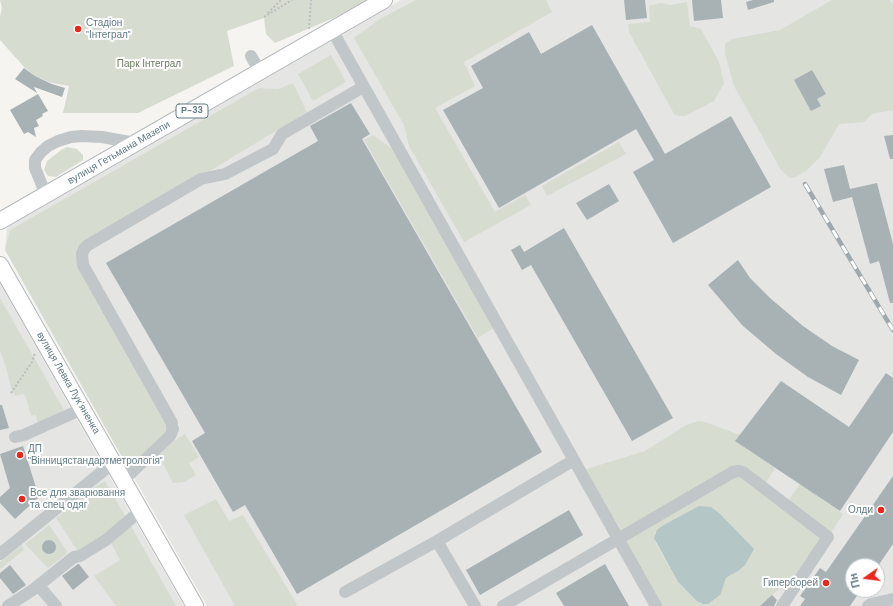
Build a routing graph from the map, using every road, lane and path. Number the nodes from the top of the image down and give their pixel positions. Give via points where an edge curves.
1 (281, 0) edge
2 (292, 0) edge
3 (384, 0) edge
4 (332, 30) junction
5 (251, 56) dead end
6 (260, 72) junction
7 (363, 87) junction
8 (135, 144) junction
9 (46, 195) junction
10 (0, 221) edge
11 (0, 265) edge
12 (34, 353) dead end
13 (11, 393) dead end
14 (82, 409) junction
15 (14, 437) dead end
16 (574, 460) junction
17 (113, 462) junction
18 (122, 478) junction
19 (140, 511) junction
20 (618, 539) junction
21 (437, 541) junction
22 (0, 554) edge
23 (39, 586) junction
24 (345, 592) dead end
25 (893, 599) edge
26 (8, 606) edge
27 (56, 606) edge
28 (195, 606) edge
29 (475, 606) edge
30 (503, 606) edge
31 (656, 606) edge
32 (782, 606) edge
33 (868, 606) edge

1 - 2 path via 264,17
3 - 4 main road, вулиця Гетьмана Мазепи / Р-33
4 - 6 main road, вулиця Гетьмана Мазепи / Р-33
4 - 7 street
5 - 6 street
6 - 8 main road, вулиця Гетьмана Мазепи / Р-33
7 - 16 street
7 - 18 street via 282,134 273,149 225,174 201,179 84,249 83,265 173,429 170,436 131,473
8 - 9 main road, вулиця Гетьмана Мазепи / Р-33
8 - 9 street via 82,136 71,137 48,146 35,160 35,168
9 - 10 main road, вулиця Гетьмана Мазепи / Р-33
11 - 14 main road, вулиця Левка Лукʼяненка
12 - 13 path via 32,362
14 - 15 street
14 - 17 main road, вулиця Левка Лукʼяненка
16 - 20 street
16 - 21 street
17 - 18 main road, вулиця Левка Лукʼяненка
17 - 22 street
18 - 19 main road, вулиця Левка Лукʼяненка
19 - 23 street via 106,540 74,557
19 - 28 main road, вулиця Левка Лукʼяненка
20 - 30 street
20 - 31 street
20 - 32 street via 733,472 743,472 828,537
21 - 24 street
21 - 29 street
23 - 26 street
23 - 27 street
25 - 33 street

